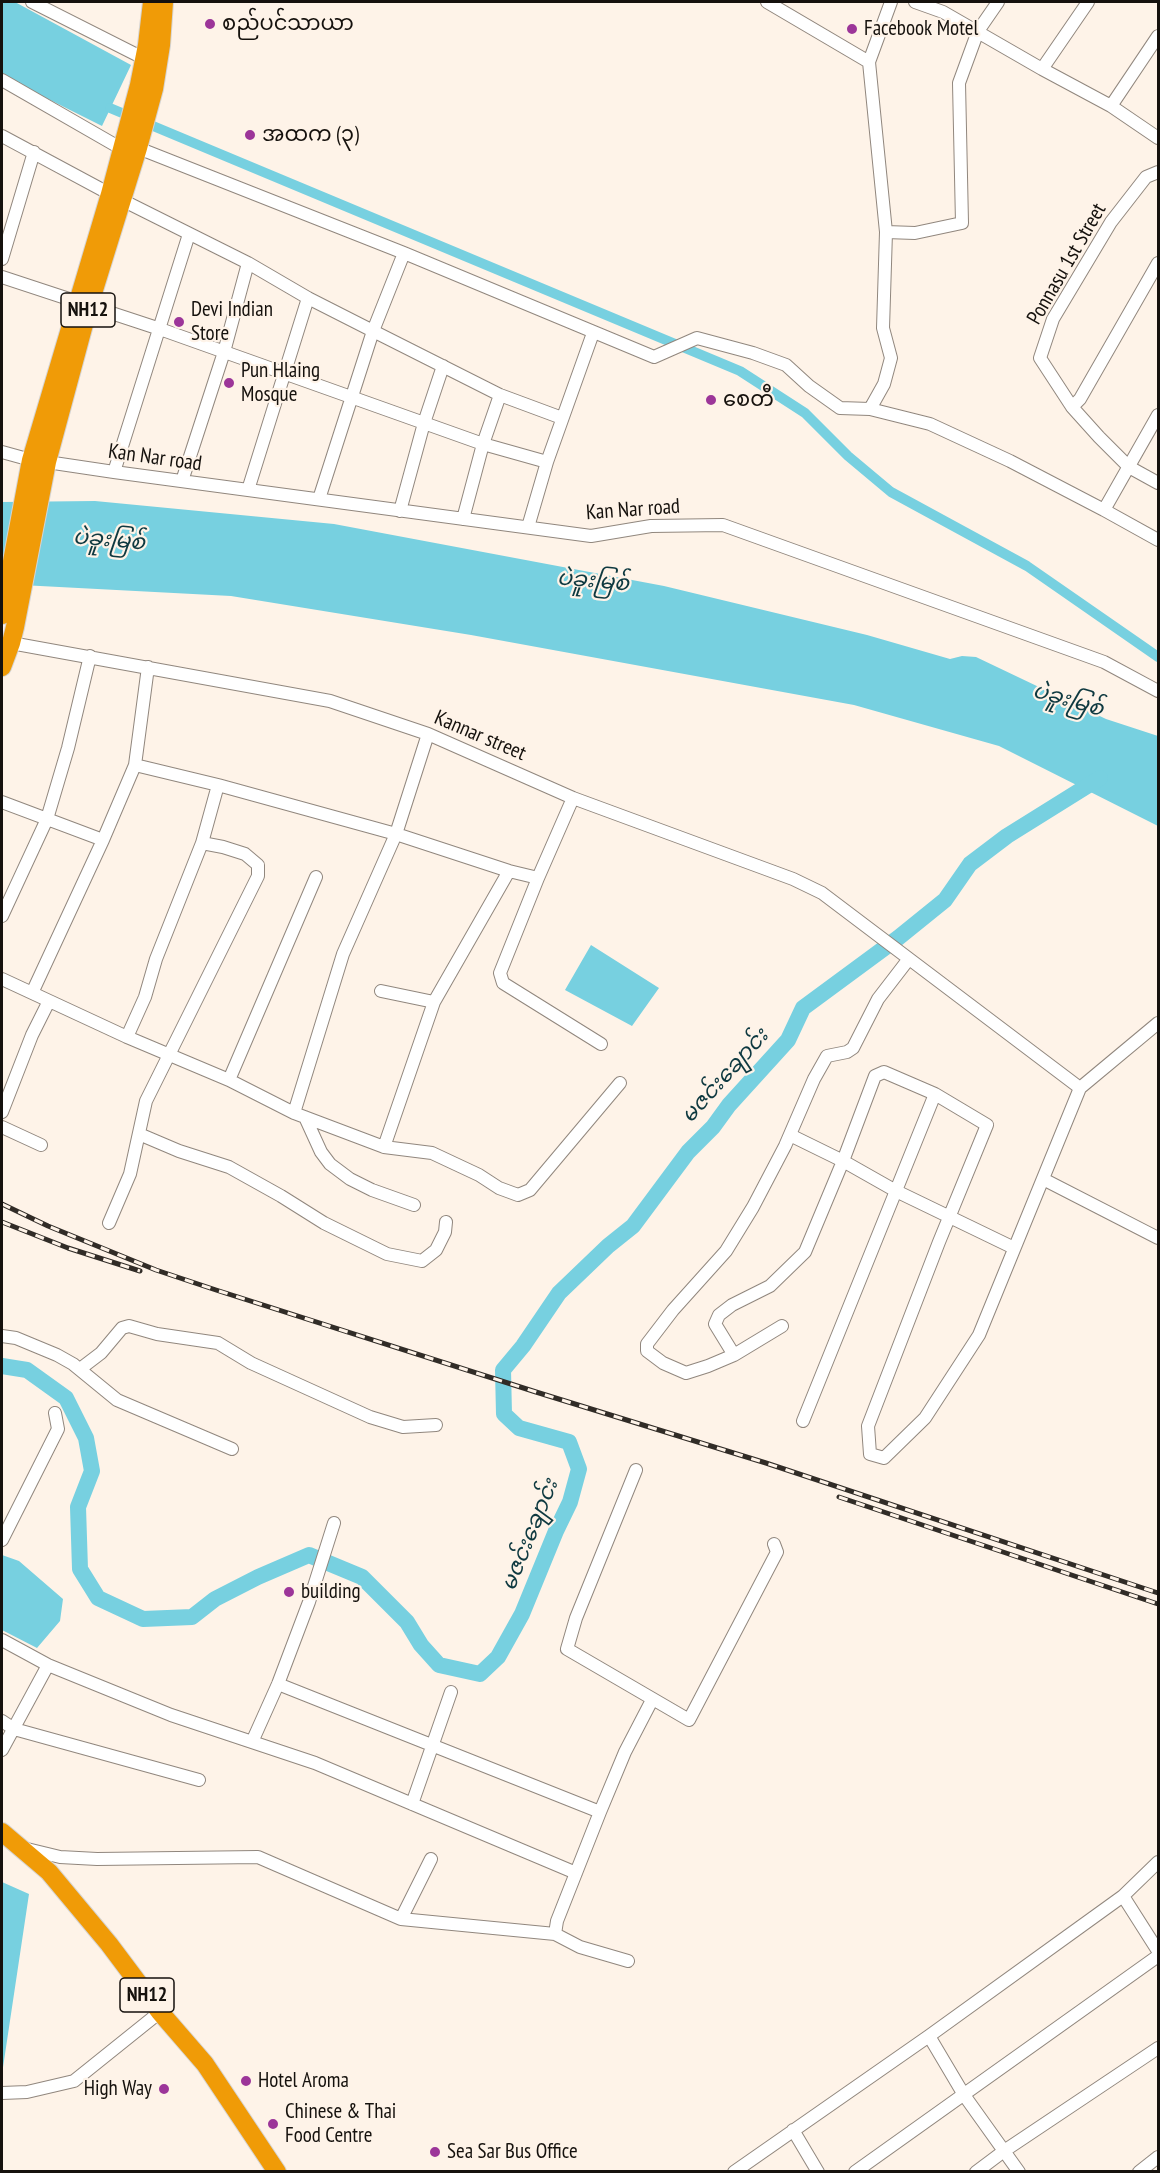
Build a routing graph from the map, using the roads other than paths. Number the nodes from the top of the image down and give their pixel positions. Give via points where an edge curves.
1 (32, 2) edge
2 (152, 2) edge
3 (164, 2) edge
4 (766, 2) edge
5 (891, 2) edge
6 (915, 2) edge
7 (998, 2) edge
8 (1088, 2) edge
9 (978, 31) junction
10 (1158, 36) edge
11 (145, 59) junction
12 (869, 62) junction
13 (1042, 69) junction
14 (2, 80) edge
15 (146, 87) junction
16 (1111, 106) junction
17 (2, 136) edge
18 (1158, 138) edge
19 (128, 147) junction
20 (33, 153) junction
21 (1158, 172) edge
22 (116, 196) junction
23 (886, 232) junction
24 (189, 234) junction
25 (404, 253) junction
26 (2, 259) edge
27 (248, 263) junction
28 (1158, 263) edge
29 (2, 277) edge
30 (308, 298) junction
31 (83, 304) junction
32 (160, 329) junction
33 (373, 331) junction
34 (593, 333) junction
35 (224, 352) junction
36 (443, 366) junction
37 (284, 373) junction
38 (500, 395) junction
39 (352, 398) junction
40 (1072, 407) junction
41 (870, 409) junction
42 (1158, 415) edge
43 (562, 418) junction
44 (424, 423) junction
45 (483, 444) junction
46 (2, 452) edge
47 (547, 462) junction
48 (38, 466) junction
49 (1130, 467) junction
50 (114, 472) junction
51 (182, 481) junction
52 (1158, 483) edge
53 (248, 490) junction
54 (319, 499) junction
55 (1104, 510) junction
56 (400, 511) junction
57 (463, 519) junction
58 (528, 527) junction
59 (1158, 540) edge
60 (9, 628) edge
61 (90, 656) junction
62 (2, 666) edge
63 (148, 667) junction
64 (1158, 691) edge
65 (428, 734) junction
66 (135, 765) junction
67 (218, 785) junction
68 (573, 798) junction
69 (2, 802) edge
70 (47, 819) junction
71 (396, 834) junction
72 (103, 840) junction
73 (202, 843) junction
74 (509, 871) junction
75 (316, 877) dead end
76 (538, 878) junction
77 (2, 916) edge
78 (904, 957) junction
79 (2, 979) edge
80 (381, 991) dead end
81 (32, 993) junction
82 (49, 1001) junction
83 (434, 1002) junction
84 (1158, 1023) edge
85 (127, 1037) junction
86 (601, 1044) dead end
87 (170, 1055) junction
88 (229, 1080) junction
89 (620, 1083) dead end
90 (1080, 1088) junction
91 (935, 1094) junction
92 (2, 1112) edge
93 (299, 1115) junction
94 (2, 1127) edge
95 (139, 1134) junction
96 (790, 1135) junction
97 (41, 1145) dead end
98 (384, 1147) junction
99 (843, 1161) junction
100 (1043, 1179) junction
101 (896, 1191) junction
102 (414, 1205) dead end
103 (950, 1215) junction
104 (446, 1222) dead end
105 (109, 1223) dead end
106 (1158, 1238) edge
107 (1014, 1248) junction
108 (782, 1326) dead end
109 (2, 1336) edge
110 (734, 1355) junction
111 (80, 1369) junction
112 (55, 1413) dead end
113 (803, 1420) dead end
114 (436, 1425) dead end
115 (232, 1449) dead end
116 (636, 1470) dead end
117 (334, 1522) dead end
118 (2, 1540) edge
119 (774, 1544) dead end
120 (2, 1640) edge
121 (48, 1665) junction
122 (278, 1684) junction
123 (451, 1692) dead end
124 (651, 1700) junction
125 (2, 1722) edge
126 (14, 1729) junction
127 (252, 1742) junction
128 (433, 1746) junction
129 (2, 1750) edge
130 (199, 1780) dead end
131 (412, 1803) junction
132 (600, 1812) junction
133 (2, 1832) edge
134 (2, 1845) edge
135 (22, 1848) junction
136 (431, 1859) dead end
137 (1158, 1862) edge
138 (576, 1873) junction
139 (1123, 1896) junction
140 (401, 1918) junction
141 (555, 1934) junction
142 (1157, 1945) edge
143 (1158, 1956) edge
144 (628, 1961) dead end
145 (156, 2015) junction
146 (929, 2036) junction
147 (1158, 2048) edge
148 (2, 2093) edge
149 (964, 2095) junction
150 (793, 2130) junction
151 (1004, 2151) junction
152 (1158, 2157) edge
153 (265, 2172) edge
154 (277, 2172) edge
155 (734, 2172) edge
156 (818, 2172) edge
157 (855, 2172) edge
158 (976, 2172) edge
159 (1019, 2172) edge
160 (1139, 2172) edge

1 - 11 street
2 - 11 highway, NH12
3 - 15 highway, NH12 via 161,45
4 - 12 street
5 - 12 street
6 - 9 street
7 - 9 street
8 - 13 street
9 - 13 street
9 - 23 street via 959,83 962,223 915,233
10 - 16 street
11 - 15 highway, NH12
12 - 23 street
13 - 16 street
14 - 19 street
15 - 19 highway, NH12
16 - 18 street
17 - 20 street
19 - 22 highway, NH12
19 - 25 street
20 - 22 street
20 - 26 street
21 - 40 street, Ponnasu 1st Street via 1146,177 1111,222 1053,319 1040,358
22 - 24 street
22 - 31 highway, NH12
23 - 41 street via 884,328 891,358 884,384
24 - 27 street
24 - 32 street
25 - 33 street
25 - 34 street
27 - 30 street
27 - 35 street
28 - 40 street
29 - 31 street
30 - 33 street
30 - 37 street
31 - 32 street
31 - 48 highway, NH12
32 - 35 street
32 - 50 street
33 - 36 street
33 - 39 street
34 - 41 street via 654,357 697,338 753,352 786,365 840,408
34 - 43 street
35 - 37 street
35 - 51 street
36 - 38 street
36 - 44 street
37 - 39 street
37 - 53 street
38 - 43 street
38 - 45 street
39 - 44 street
39 - 54 street
40 - 49 street, Ponnasu 1st Street
41 - 55 street via 930,424
42 - 49 street
43 - 47 street
44 - 45 street
44 - 56 street
45 - 47 street
45 - 57 street
46 - 48 street, Kan Nar road
47 - 58 street
48 - 50 street, Kan Nar road
48 - 60 highway, NH12
49 - 52 street, Ponnasu 1st Street
49 - 55 street
50 - 51 street, Kan Nar road
51 - 53 street, Kan Nar road
53 - 54 street, Kan Nar road
54 - 56 street, Kan Nar road
55 - 59 street
56 - 57 street, Kan Nar road
57 - 58 street, Kan Nar road
58 - 64 street, Kan Nar road via 591,536 651,526 723,525 1104,662
60 - 61 street, Kannar street
60 - 62 highway, NH12
61 - 63 street, Kannar street
61 - 70 street
63 - 65 street, Kannar street via 330,701
63 - 66 street
65 - 68 street, Kannar street
65 - 71 street
66 - 67 street
66 - 72 street
67 - 71 street
67 - 73 street
68 - 76 street
68 - 78 street, Kannar street via 794,879 822,893
69 - 70 street
70 - 72 street
70 - 77 street
71 - 74 street
71 - 93 street via 343,954
72 - 81 street
73 - 85 street
73 - 87 street via 245,854 258,865 258,876
74 - 76 street
74 - 83 street
75 - 88 street
76 - 86 street via 500,973 503,983
78 - 90 street, Kannar street
78 - 96 street via 853,1048 827,1056
79 - 81 street
80 - 83 street
81 - 82 street
82 - 85 street
82 - 92 street
83 - 98 street
84 - 90 street
85 - 87 street
87 - 88 street
87 - 95 street via 146,1101
88 - 93 street
89 - 98 street via 531,1190 518,1195 432,1153
90 - 100 street
91 - 99 street via 884,1072 875,1076
91 - 101 street
91 - 103 street via 987,1125
93 - 98 street
93 - 102 street via 330,1164 372,1190
94 - 97 street
95 - 104 street via 229,1167 324,1223 387,1254 422,1261 435,1250
95 - 105 street via 130,1174
96 - 99 street
96 - 110 street via 726,1251 647,1344 647,1351 663,1363 686,1372
99 - 101 street
99 - 110 street via 805,1252 770,1286 719,1315 715,1324
100 - 106 street
100 - 107 street
101 - 103 street
101 - 113 street
103 - 107 street
103 - 107 street via 868,1426 870,1454 884,1458 925,1418 979,1335
108 - 110 street
109 - 111 street via 45,1349
111 - 114 street via 101,1353 122,1328 129,1326 218,1343 251,1363 381,1420 404,1427
111 - 115 street via 117,1400
112 - 118 street via 58,1429
116 - 124 street via 567,1649
117 - 122 street
119 - 124 street via 777,1552 689,1720
120 - 121 street
121 - 126 street
121 - 127 street via 171,1715
122 - 127 street
122 - 128 street
123 - 128 street
124 - 132 street
125 - 126 street
126 - 129 street
126 - 130 street
127 - 131 street
128 - 131 street
128 - 132 street
131 - 138 street
132 - 138 street
133 - 135 highway, NH12
134 - 145 highway, NH12 via 62,1905
135 - 140 street via 60,1857 97,1859 258,1857
135 - 145 highway, NH12 via 49,1872 109,1944
136 - 140 street
137 - 139 street
138 - 141 street
139 - 142 street
139 - 146 street
140 - 141 street
141 - 144 street via 580,1947
143 - 149 street
145 - 148 street via 74,2080 27,2092
145 - 153 highway, NH12
145 - 154 highway, NH12 via 205,2064
146 - 149 street
146 - 150 street
147 - 151 street
149 - 151 street
149 - 157 street
150 - 155 street
150 - 156 street
151 - 158 street
151 - 159 street
152 - 160 street

